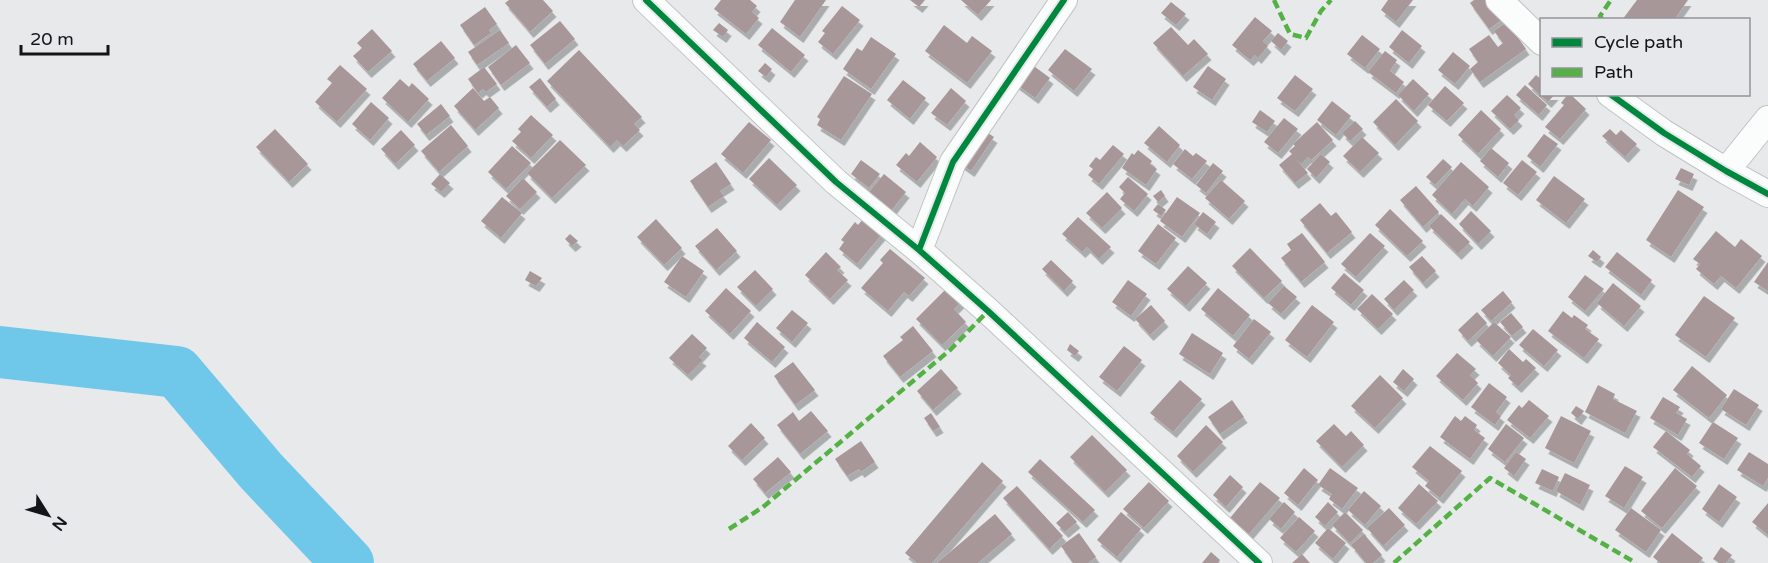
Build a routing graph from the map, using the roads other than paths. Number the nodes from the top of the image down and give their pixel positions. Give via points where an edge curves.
1 (646, 0) edge
2 (1064, 0) edge
3 (1498, 0) edge
4 (1540, 40) edge
5 (1613, 96) edge
6 (1768, 119) edge
7 (1726, 171) junction
8 (1768, 194) edge
9 (919, 250) junction
10 (1259, 563) edge

1 - 9 street via 836,182
2 - 9 street via 953,162
3 - 4 street
5 - 7 street
6 - 7 street
7 - 8 street
9 - 10 street

